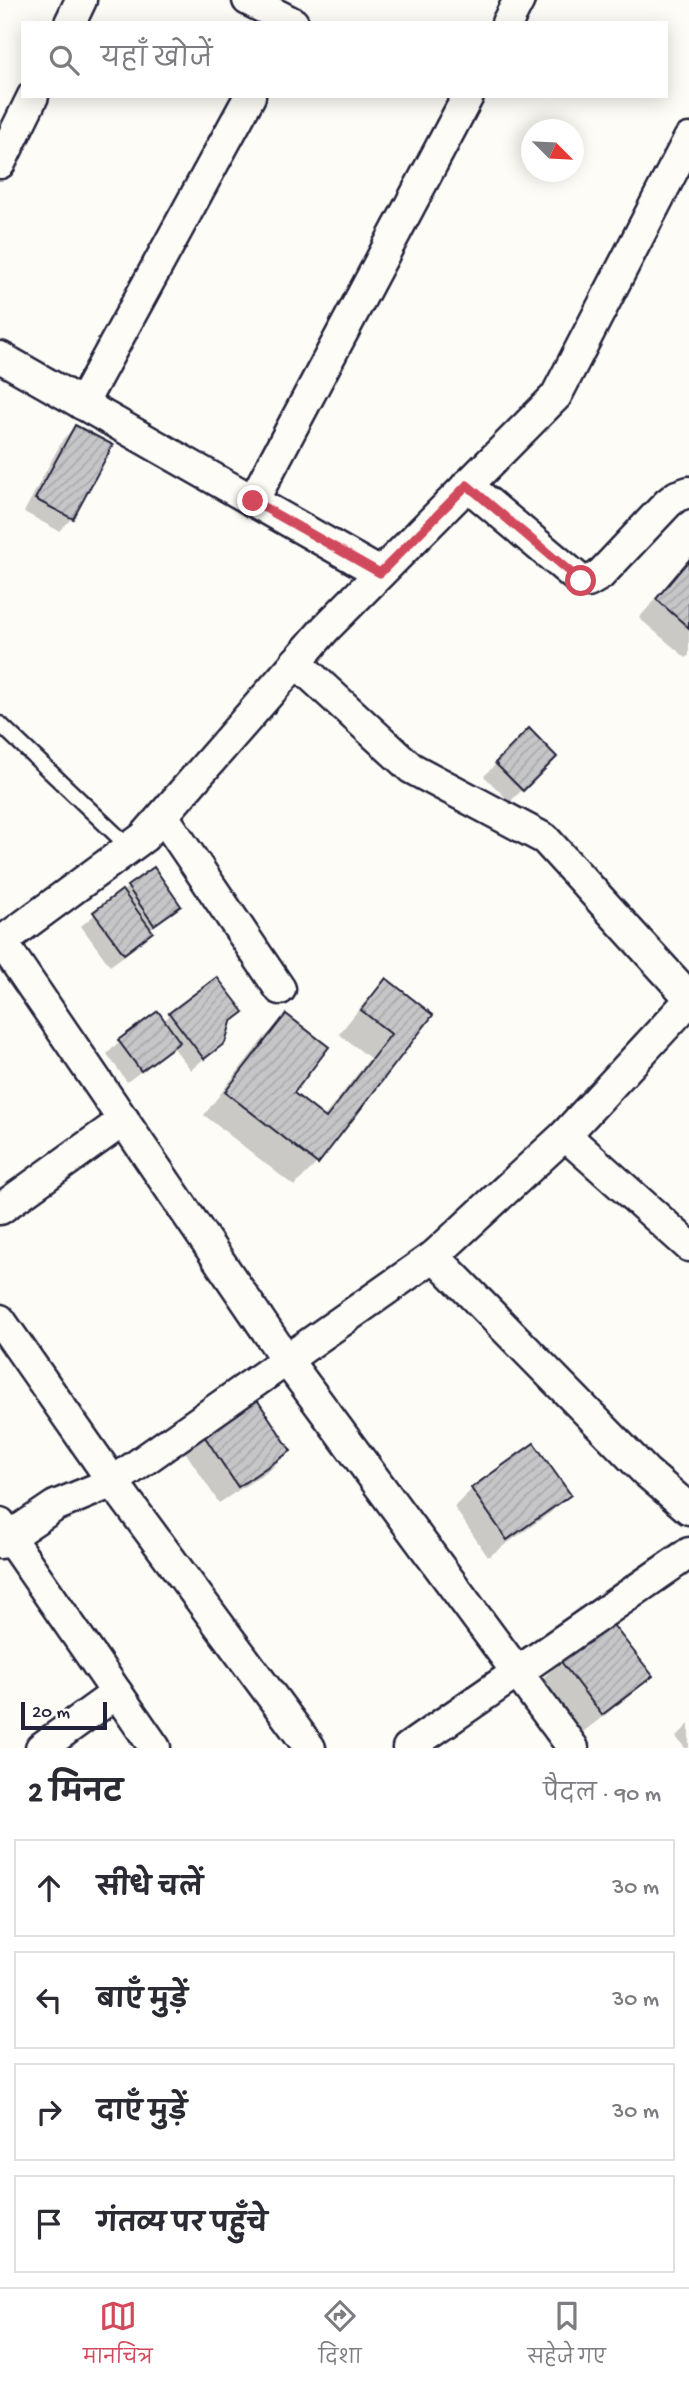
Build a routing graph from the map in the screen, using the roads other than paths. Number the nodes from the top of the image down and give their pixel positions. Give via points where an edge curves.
1 (81, 0) edge
2 (248, 0) edge
3 (519, 0) edge
4 (71, 21) edge
5 (290, 21) edge
6 (508, 21) edge
7 (32, 98) edge
8 (249, 98) edge
9 (456, 100) edge
10 (689, 139) edge
11 (0, 163) edge
12 (0, 357) edge
13 (82, 404) junction
14 (467, 485) junction
15 (689, 492) edge
16 (253, 501) junction
17 (380, 573) junction
18 (296, 662) junction
19 (0, 724) edge
20 (163, 816) junction
21 (130, 848) junction
22 (1, 942) edge
23 (280, 989) dead end
24 (689, 999) edge
25 (124, 1120) junction
26 (565, 1135) junction
27 (0, 1209) edge
28 (689, 1245) edge
29 (434, 1256) junction
30 (0, 1320) edge
31 (286, 1359) junction
32 (113, 1482) junction
33 (689, 1509) edge
34 (3, 1534) edge
35 (689, 1553) edge
36 (519, 1671) junction
37 (117, 1693) junction
38 (41, 1748) edge
39 (155, 1748) edge
40 (310, 1748) edge
41 (408, 1748) edge
42 (573, 1748) edge

1 - 4 street
2 - 5 street
3 - 6 street
7 - 11 street
8 - 13 street
9 - 16 street
10 - 14 street via 556,396
12 - 13 street
13 - 16 street
14 - 15 street via 581,581 588,582 668,503
14 - 17 street
16 - 17 street
17 - 18 street
18 - 20 street
18 - 24 street via 411,768 545,839
19 - 21 lane
20 - 21 street
20 - 23 street
21 - 22 street
22 - 25 street
24 - 26 street
25 - 27 street
25 - 31 street
26 - 28 street
26 - 29 street
29 - 31 street
29 - 33 street via 646,1472
30 - 32 street
31 - 32 street
31 - 36 street
32 - 34 street
32 - 40 street
34 - 37 street
35 - 36 street
36 - 41 street
36 - 42 street
37 - 38 street
37 - 39 street

